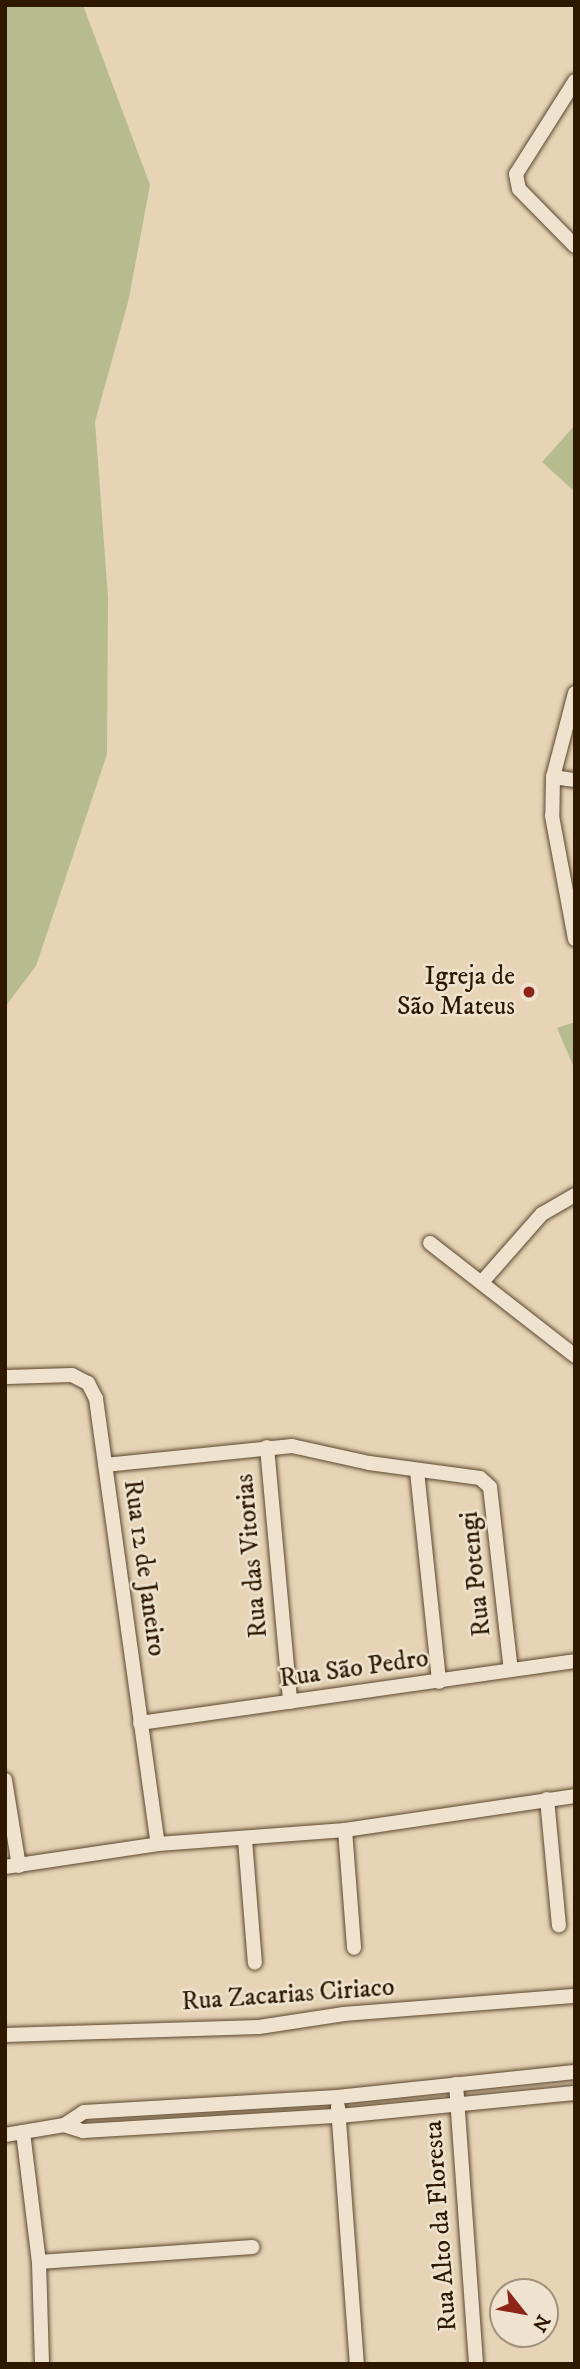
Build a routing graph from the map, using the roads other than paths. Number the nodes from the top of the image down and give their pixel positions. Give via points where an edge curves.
1 (575, 81) edge
2 (575, 246) edge
3 (575, 692) edge
4 (553, 777) junction
5 (575, 780) edge
6 (575, 939) edge
7 (573, 1198) edge
8 (430, 1243) dead end
9 (482, 1282) junction
10 (575, 1356) edge
11 (7, 1377) dead end
12 (267, 1447) junction
13 (105, 1465) junction
14 (418, 1471) junction
15 (575, 1661) edge
16 (511, 1670) junction
17 (439, 1682) junction
18 (290, 1702) junction
19 (140, 1723) junction
20 (5, 1780) edge
21 (575, 1796) edge
22 (547, 1799) junction
23 (345, 1830) junction
24 (244, 1840) junction
25 (158, 1844) junction
26 (12, 1866) edge
27 (559, 1924) dead end
28 (354, 1948) dead end
29 (256, 1963) dead end
30 (575, 1996) edge
31 (5, 2035) edge
32 (575, 2072) edge
33 (456, 2084) junction
34 (575, 2093) edge
35 (337, 2097) junction
36 (457, 2105) junction
37 (339, 2116) junction
38 (64, 2125) junction
39 (23, 2132) junction
40 (5, 2135) edge
41 (252, 2247) dead end
42 (39, 2262) junction
43 (42, 2364) edge
44 (357, 2364) edge
45 (476, 2364) edge

1 - 2 street via 519,165 519,189
3 - 4 street
4 - 5 street
4 - 6 street via 560,875
7 - 9 street via 551,1207 520,1235
8 - 9 street
9 - 10 street
11 - 13 street, Rua 12 de Janeiro via 72,1375 88,1382 96,1399
12 - 13 street
12 - 14 street via 318,1448
12 - 18 street, Rua das Vitorias
13 - 19 street, Rua 12 de Janeiro
14 - 16 street, Rua Potengi via 480,1478 491,1495
14 - 17 street
15 - 16 street, Rua São Pedro
16 - 17 street, Rua São Pedro
17 - 18 street, Rua São Pedro
18 - 19 street, Rua São Pedro
19 - 25 street, Rua 12 de Janeiro
20 - 26 street
21 - 22 street
22 - 23 street
22 - 27 street
23 - 24 street
23 - 28 street
24 - 25 street
24 - 29 street
25 - 26 street
30 - 31 street, Rua Zacarias Ciriaco via 344,2014 259,2027
32 - 33 street
33 - 35 street
33 - 36 street, Rua Alto da Floresta
34 - 36 street
35 - 37 street
35 - 38 street via 84,2112
36 - 37 street
36 - 45 street, Rua Alto da Floresta
37 - 38 street via 83,2131
37 - 44 street
38 - 39 street
39 - 40 street
39 - 42 street
41 - 42 street
42 - 43 street

